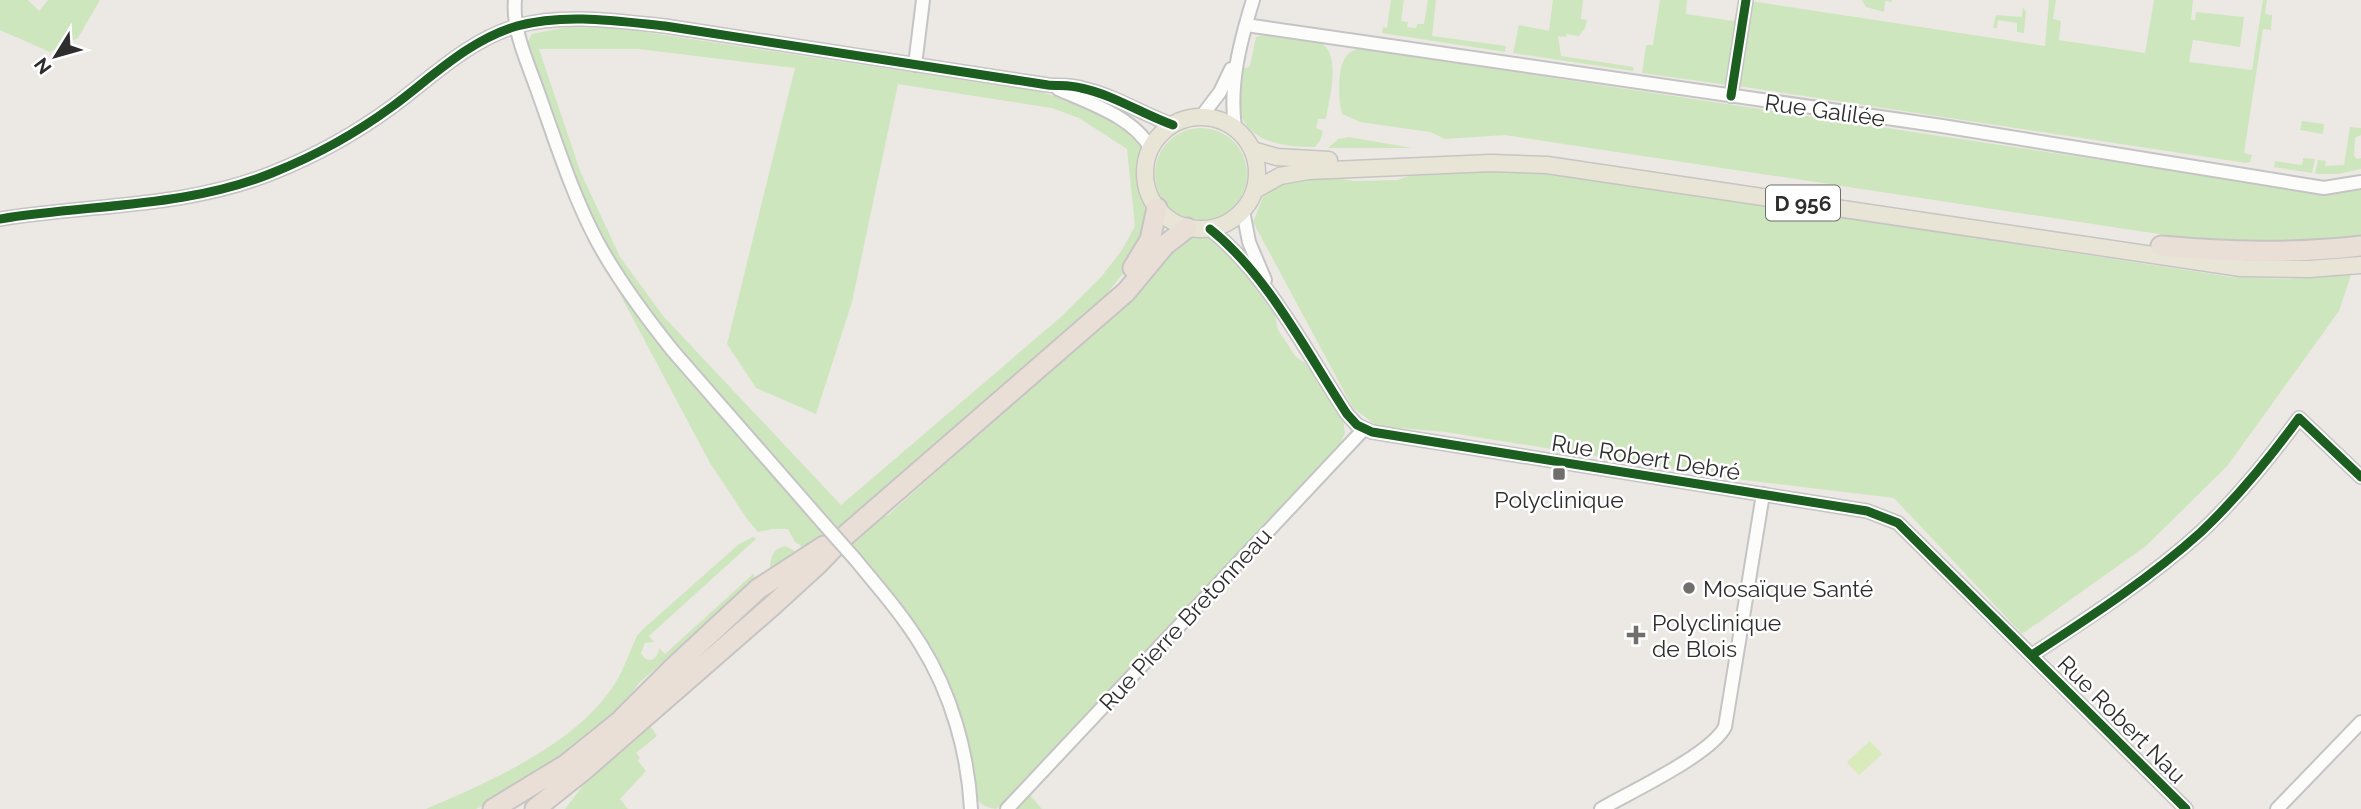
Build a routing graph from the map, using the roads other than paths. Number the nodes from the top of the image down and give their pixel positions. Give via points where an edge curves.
1 (515, 0) edge
2 (923, 0) edge
3 (1253, 0) edge
4 (1746, 0) edge
5 (1246, 25) junction
6 (516, 26) junction
7 (1236, 59) junction
8 (915, 65) junction
9 (1048, 85) junction
10 (1731, 96) junction
11 (1201, 117) junction
12 (1173, 125) junction
13 (1235, 128) junction
14 (1151, 149) junction
15 (1252, 150) junction
16 (2361, 182) edge
17 (1255, 190) junction
18 (1157, 208) junction
19 (1243, 211) junction
20 (0, 219) edge
21 (1187, 228) junction
22 (1210, 229) junction
23 (2161, 246) junction
24 (2361, 246) edge
25 (2361, 257) edge
26 (2361, 265) edge
27 (1270, 293) junction
28 (1098, 315) junction
29 (1364, 429) junction
30 (2361, 477) edge
31 (1763, 494) junction
32 (847, 534) junction
33 (2032, 655) junction
34 (621, 720) junction
35 (2361, 722) edge
36 (585, 769) junction
37 (493, 809) edge
38 (527, 809) edge
39 (535, 809) edge
40 (558, 809) edge
41 (971, 809) edge
42 (1007, 809) edge
43 (1601, 809) edge
44 (2186, 809) edge
45 (2277, 809) edge

1 - 6 street
2 - 8 street
3 - 5 street
4 - 10 street
5 - 7 street
5 - 10 street, Rue Galilée
6 - 8 street via 561,20 629,22
6 - 20 street via 458,56 353,133 270,174 192,197
6 - 41 street, bridge via 583,213 606,256 650,323 855,559 906,622 935,670 958,732
7 - 11 street
7 - 13 street
8 - 9 street
9 - 12 street via 1099,93
9 - 14 street via 1134,128
10 - 16 street, Rue Galilée via 2324,188
11 - 12 main road
11 - 13 main road
12 - 14 main road
13 - 15 main road
14 - 18 main road via 1146,180
15 - 17 main road
15 - 23 main road, D 956 via 1309,160 1490,153 1566,158
17 - 19 main road
17 - 26 main road, D 956 via 1280,176 1308,171 1547,165 2241,268
18 - 21 main road
18 - 28 highway via 1144,251
19 - 22 main road
19 - 27 street via 1249,243
21 - 22 main road
21 - 28 highway via 1172,237 1126,292
22 - 27 street
23 - 24 highway, D 956 via 2289,253
23 - 25 main road, D 956 via 2264,260
27 - 29 street via 1347,414
28 - 32 highway
29 - 31 street, Rue Robert Debré
29 - 42 street, Rue Pierre Bretonneau
30 - 33 street via 2299,418 2264,465 2199,533 2138,583
31 - 33 street, Rue Robert Debré via 1867,510 1889,518
31 - 43 street via 1720,737
32 - 34 highway via 758,589
32 - 36 highway
33 - 44 street, Rue Robert Nau
34 - 37 highway via 567,764
34 - 38 highway via 605,740
35 - 45 street
36 - 39 highway
36 - 40 highway

